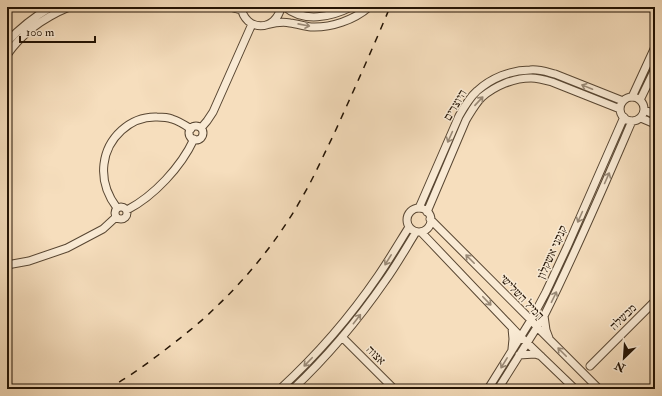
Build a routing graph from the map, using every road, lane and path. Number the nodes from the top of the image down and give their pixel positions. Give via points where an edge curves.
1 (51, 7) edge
2 (69, 7) edge
3 (230, 7) edge
4 (281, 7) edge
5 (285, 7) edge
6 (351, 7) edge
7 (369, 7) edge
8 (241, 8) edge
9 (252, 24) junction
10 (266, 25) junction
11 (7, 42) edge
12 (655, 47) edge
13 (7, 55) edge
14 (655, 69) edge
15 (632, 97) junction
16 (640, 100) junction
17 (623, 101) junction
18 (620, 109) junction
19 (645, 110) junction
20 (655, 115) edge
21 (624, 117) junction
22 (641, 118) junction
23 (632, 121) junction
24 (655, 124) edge
25 (201, 128) junction
26 (191, 129) junction
27 (194, 139) junction
28 (117, 208) junction
29 (419, 208) junction
30 (127, 210) junction
31 (429, 215) junction
32 (116, 217) junction
33 (409, 227) junction
34 (419, 232) junction
35 (7, 265) edge
36 (655, 301) edge
37 (518, 307) junction
38 (537, 309) junction
39 (544, 316) junction
40 (531, 320) junction
41 (512, 328) junction
42 (537, 328) junction
43 (520, 336) junction
44 (342, 337) junction
45 (550, 340) junction
46 (528, 343) junction
47 (512, 351) junction
48 (519, 355) junction
49 (541, 356) junction
50 (590, 366) junction
51 (577, 367) junction
52 (588, 378) junction
53 (280, 389) edge
54 (293, 389) edge
55 (394, 389) edge
56 (488, 389) edge
57 (498, 389) edge
58 (575, 389) edge
59 (599, 389) edge

1 - 11 street via 25,24
2 - 13 street via 30,30
3 - 8 street
4 - 10 street via 276,19
5 - 6 street via 293,13 313,17 342,12
10 -> 7 street via 289,22 323,27 352,18
8 - 9 street via 244,17
9 - 10 street
9 - 25 street via 213,112
12 - 15 street
14 - 16 street
15 - 16 street
15 - 17 street
16 - 19 street
17 - 18 street
17 -> 29 street, היוצרים via 544,71 516,71 488,82 466,103
18 - 21 street
31 -> 18 street, היוצרים via 466,120 473,108 492,90 518,79 542,79
19 - 20 street
19 - 22 street
21 - 23 street
21 -> 38 street, קנקני אשקלון
22 - 23 street
22 - 24 street
39 -> 23 street, קנקני אשקלון
25 - 26 street via 196,126
25 - 27 street via 201,138
26 - 27 street via 190,135
26 - 28 street via 172,118 152,117 135,121 120,131 109,147 104,164 105,184
27 - 30 street via 186,155 166,178 143,201
28 - 30 street via 124,207
28 - 32 street
29 - 31 street
29 - 33 street via 409,212 406,221
30 - 32 street via 124,219
31 - 34 street via 429,226
37 -> 31 street, המיל השלישי
32 - 35 street via 103,229 68,248
33 - 34 street
33 -> 53 street via 351,313 325,344
34 -> 41 street
44 -> 34 street
36 - 50 street, מבשלה
37 - 38 street
37 - 40 street, המיל השלישי
38 - 40 street, קנקני אשקלון
39 - 42 street, קנקני אשקלון
39 - 45 street
40 - 42 street, המיל השלישי
40 - 43 street, קנקני אשקלון
41 - 43 street
41 - 47 street
42 - 45 street, המיל השלישי
42 - 46 street, קנקני אשקלון
43 - 46 street
43 - 47 street, קנקני אשקלון
44 - 54 street
44 - 55 street, אצוה
51 -> 45 street, המיל השלישי
46 - 48 street, קנקני אשקלון
46 - 49 street
47 -> 56 street, קנקני אשקלון
48 - 49 street
48 - 57 street, קנקני אשקלון
49 - 58 street
50 - 51 street
50 - 52 street
51 - 52 street, המיל השלישי
52 - 59 street, המיל השלישי

